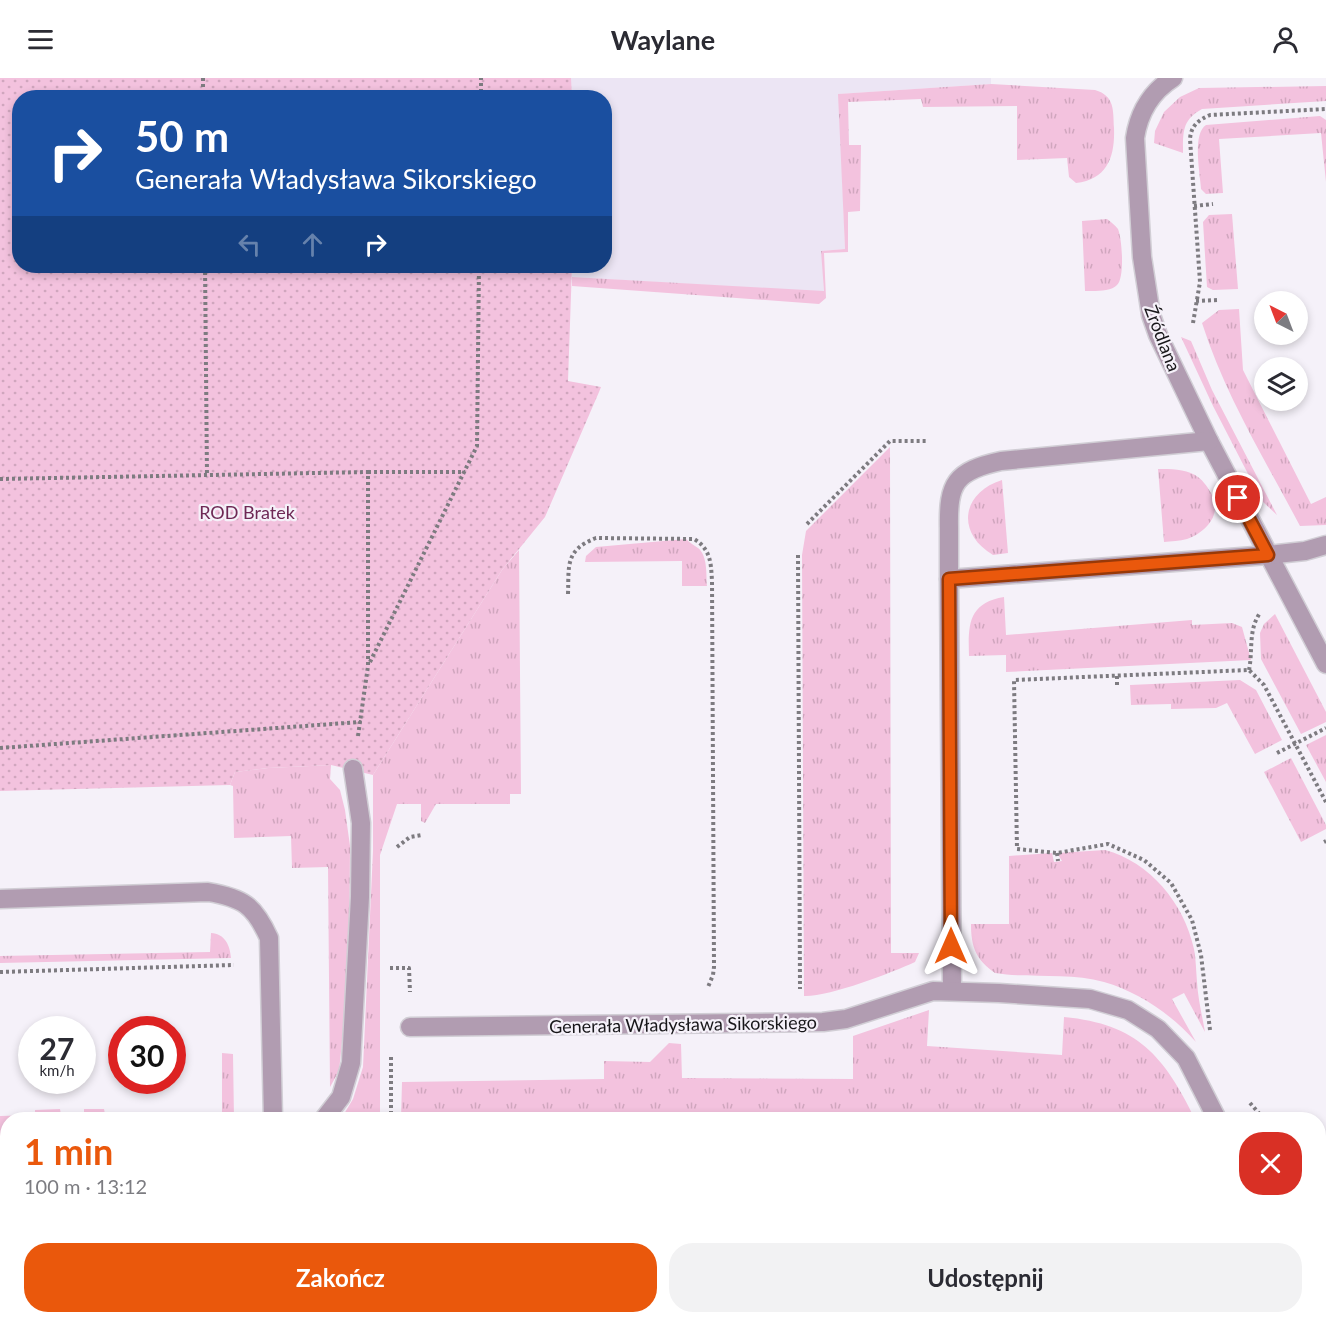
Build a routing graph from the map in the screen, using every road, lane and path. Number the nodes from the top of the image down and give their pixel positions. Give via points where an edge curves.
1 (1173, 78) edge
2 (1326, 109) edge
3 (1213, 204) dead end
4 (1194, 206) junction
5 (205, 273) edge
6 (479, 273) edge
7 (1219, 300) dead end
8 (1196, 301) junction
9 (1193, 324) dead end
10 (927, 441) dead end
11 (1209, 441) junction
12 (368, 472) junction
13 (465, 472) junction
14 (207, 476) junction
15 (0, 479) edge
16 (807, 524) dead end
17 (1326, 545) edge
18 (798, 555) dead end
19 (1268, 555) junction
20 (949, 579) junction
21 (568, 594) dead end
22 (1252, 635) dead end
23 (1326, 664) edge
24 (368, 666) junction
25 (1249, 670) junction
26 (1117, 676) junction
27 (1117, 685) dead end
28 (360, 722) junction
29 (1326, 728) edge
30 (1295, 744) junction
31 (0, 748) edge
32 (1277, 753) dead end
33 (353, 769) joint
34 (1326, 802) edge
35 (1058, 853) junction
36 (1058, 861) dead end
37 (0, 899) edge
38 (240, 965) dead end
39 (389, 968) dead end
40 (0, 972) edge
41 (707, 989) dead end
42 (952, 990) junction
43 (800, 996) dead end
44 (410, 997) dead end
45 (410, 1027) dead end
46 (1210, 1037) dead end
47 (392, 1089) dead end
48 (1248, 1101) dead end
49 (273, 1112) edge
50 (329, 1112) edge
51 (391, 1112) edge
52 (1213, 1112) edge
53 (1258, 1112) edge

1 - 11 street, Źródlana via 1151,98 1135,138 1142,257 1158,335
2 - 4 path via 1209,115 1200,119 1192,128 1190,139
3 - 4 path
4 - 8 path via 1200,282
5 - 14 path
6 - 13 path via 477,446
7 - 8 path
8 - 9 path
10 - 16 path via 890,441
11 - 19 street, Źródlana
11 - 20 street via 1001,461 964,474 949,501
12 - 13 path
12 - 14 path
12 - 24 path
13 - 24 path
14 - 15 path
17 - 19 street
18 - 43 path
19 - 20 street
19 - 23 street, Źródlana
20 - 42 street
21 - 41 path via 569,563 574,552 596,538 694,539 709,556 714,967
22 - 25 path
24 - 28 path
25 - 26 path
25 - 30 path via 1264,685
26 - 27 path
26 - 35 path via 1014,680 1017,849
28 - 31 path
28 - 33 path
29 - 30 path
30 - 32 path
30 - 34 path
33 - 50 street via 361,823 361,886 351,1063 341,1097
35 - 36 path
35 - 46 path via 1108,844 1144,860 1171,883 1192,920 1201,955
37 - 49 street via 208,892 241,900 262,924 269,939
38 - 40 path
39 - 44 path via 409,968
42 - 45 street, Generała Władysława Sikorskiego via 933,991 846,1019 823,1022
42 - 52 street, Generała Władysława Sikorskiego via 1090,999 1128,1010 1158,1029 1186,1058
47 - 51 path
48 - 53 path

